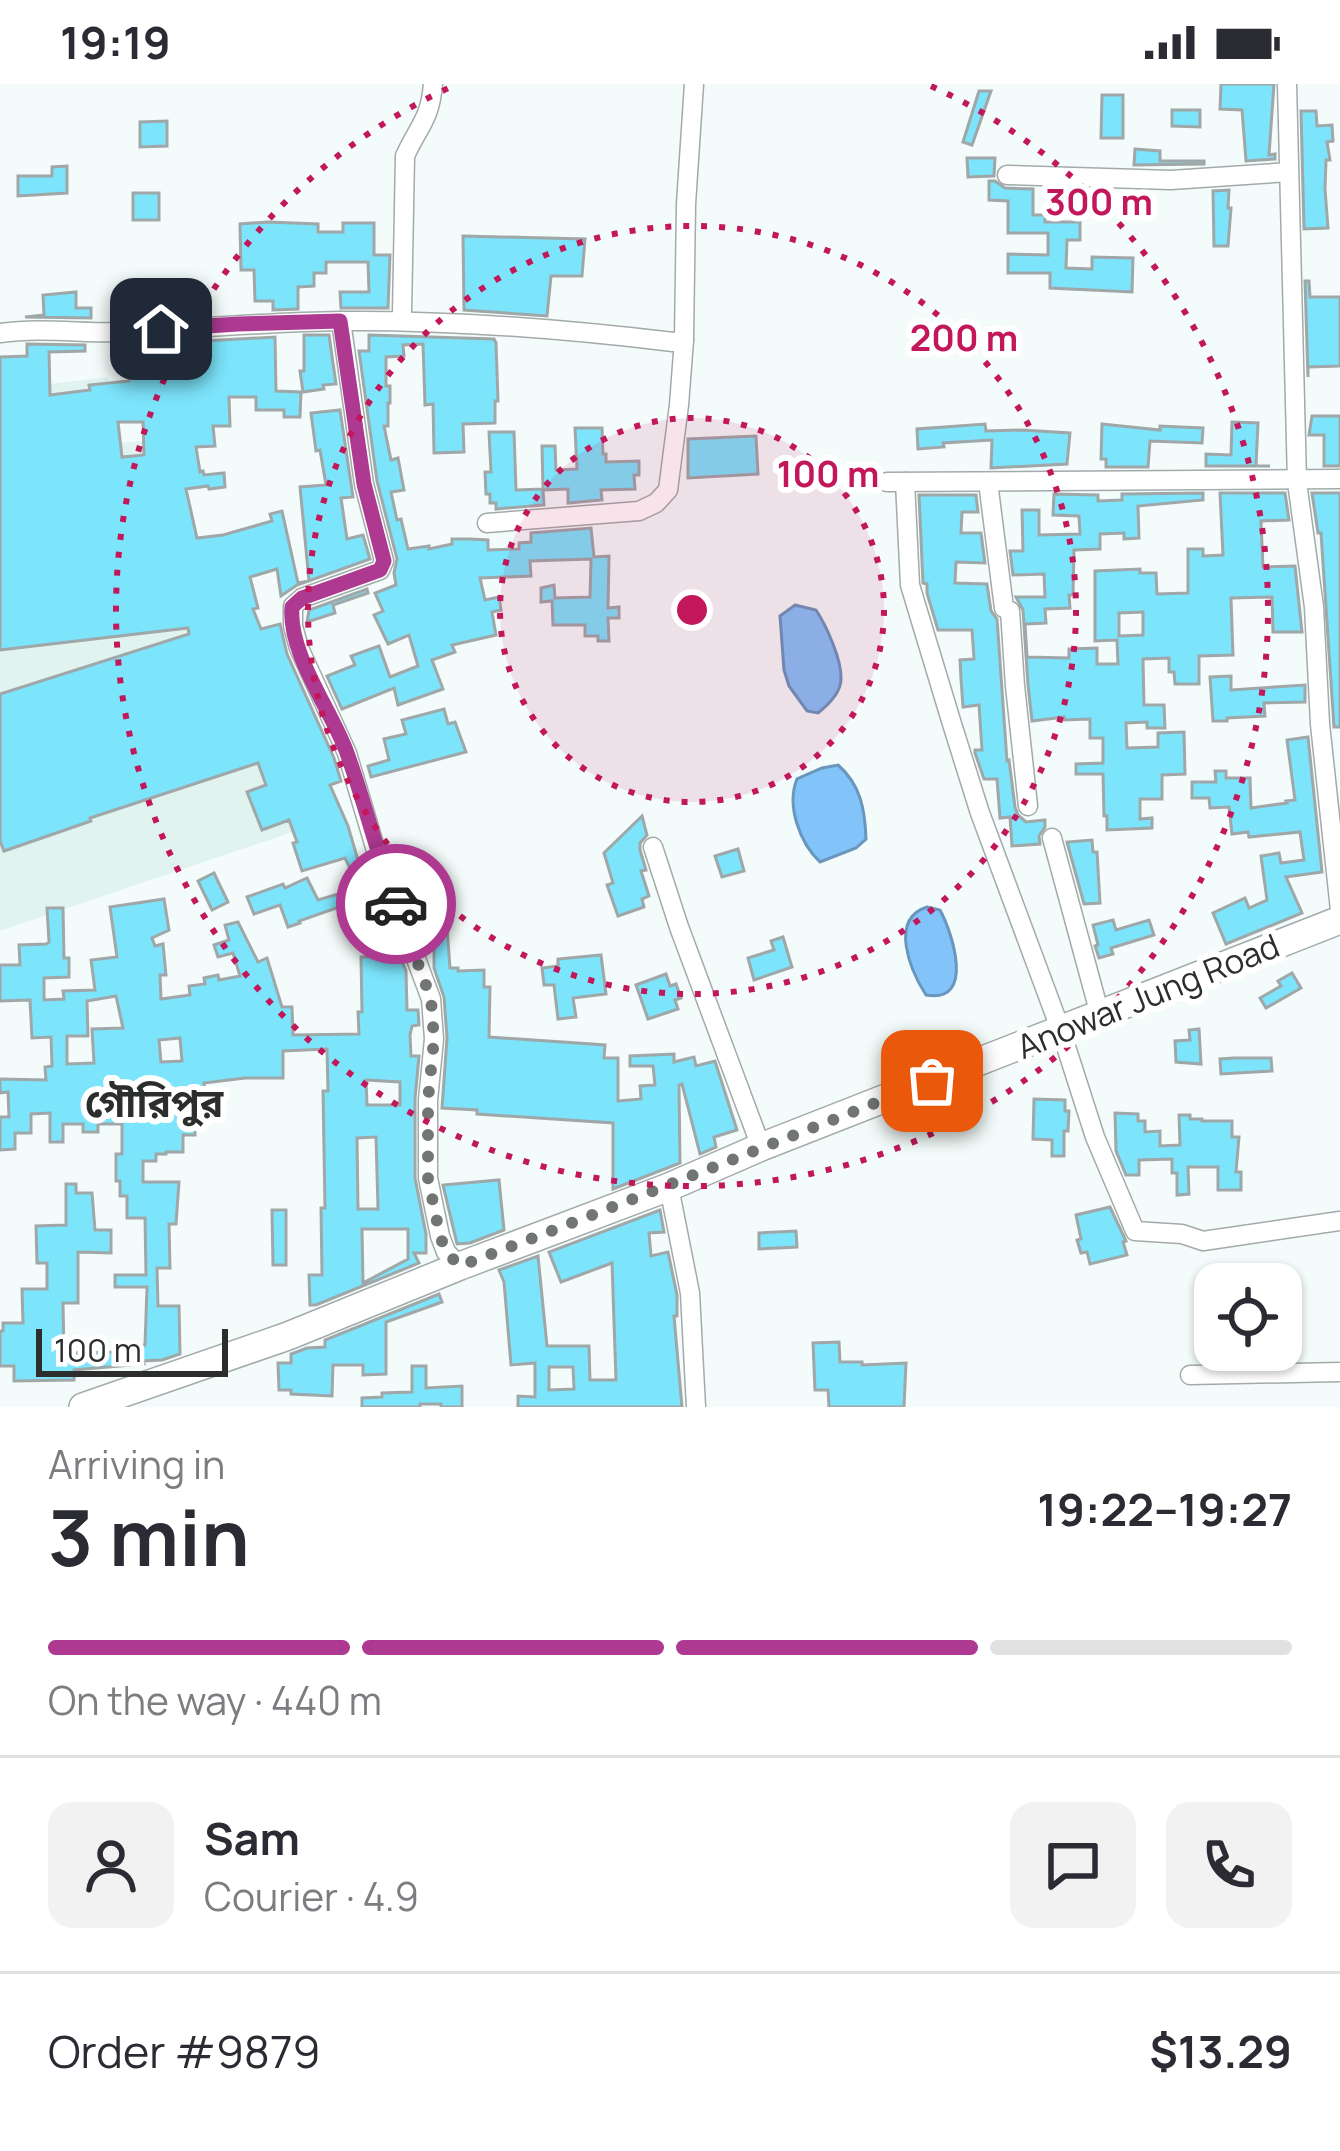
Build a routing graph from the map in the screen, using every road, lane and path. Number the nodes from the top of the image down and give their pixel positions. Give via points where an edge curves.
1 (433, 84) edge
2 (694, 84) edge
3 (1287, 84) edge
4 (1289, 172) junction
5 (1007, 175) dead end
6 (402, 313) dead end
7 (340, 321) junction
8 (0, 332) edge
9 (684, 340) junction
10 (1340, 479) edge
11 (988, 482) junction
12 (1297, 482) junction
13 (487, 523) dead end
14 (1028, 806) dead end
15 (1052, 838) dead end
16 (653, 848) dead end
17 (1340, 910) edge
18 (1340, 920) edge
19 (1100, 1015) junction
20 (1061, 1031) junction
21 (760, 1147) junction
22 (669, 1187) junction
23 (1340, 1221) edge
24 (460, 1266) junction
25 (1340, 1372) edge
26 (1190, 1375) dead end
27 (83, 1407) edge
28 (696, 1407) edge

1 - 6 street via 430,113 405,156
2 - 9 street
3 - 4 street
4 - 5 street via 1171,180
4 - 12 street
7 - 8 street
7 - 9 street
7 - 24 street via 384,561 380,570 302,598 292,607 292,626 347,753 431,999 428,1178 440,1236
9 - 13 street via 668,490 656,503
10 - 12 street
11 - 12 street
11 - 14 street via 1010,611
11 - 20 street via 896,482 910,584 980,813
12 - 17 street
15 - 19 street
16 - 21 street
18 - 19 highway, Anowar Jung Road
19 - 20 highway, Anowar Jung Road
20 - 21 highway, Anowar Jung Road
20 - 23 street via 1135,1231 1203,1241
21 - 22 highway, Anowar Jung Road
22 - 24 highway, Anowar Jung Road
22 - 28 street via 690,1293
24 - 27 highway, Anowar Jung Road
25 - 26 street

